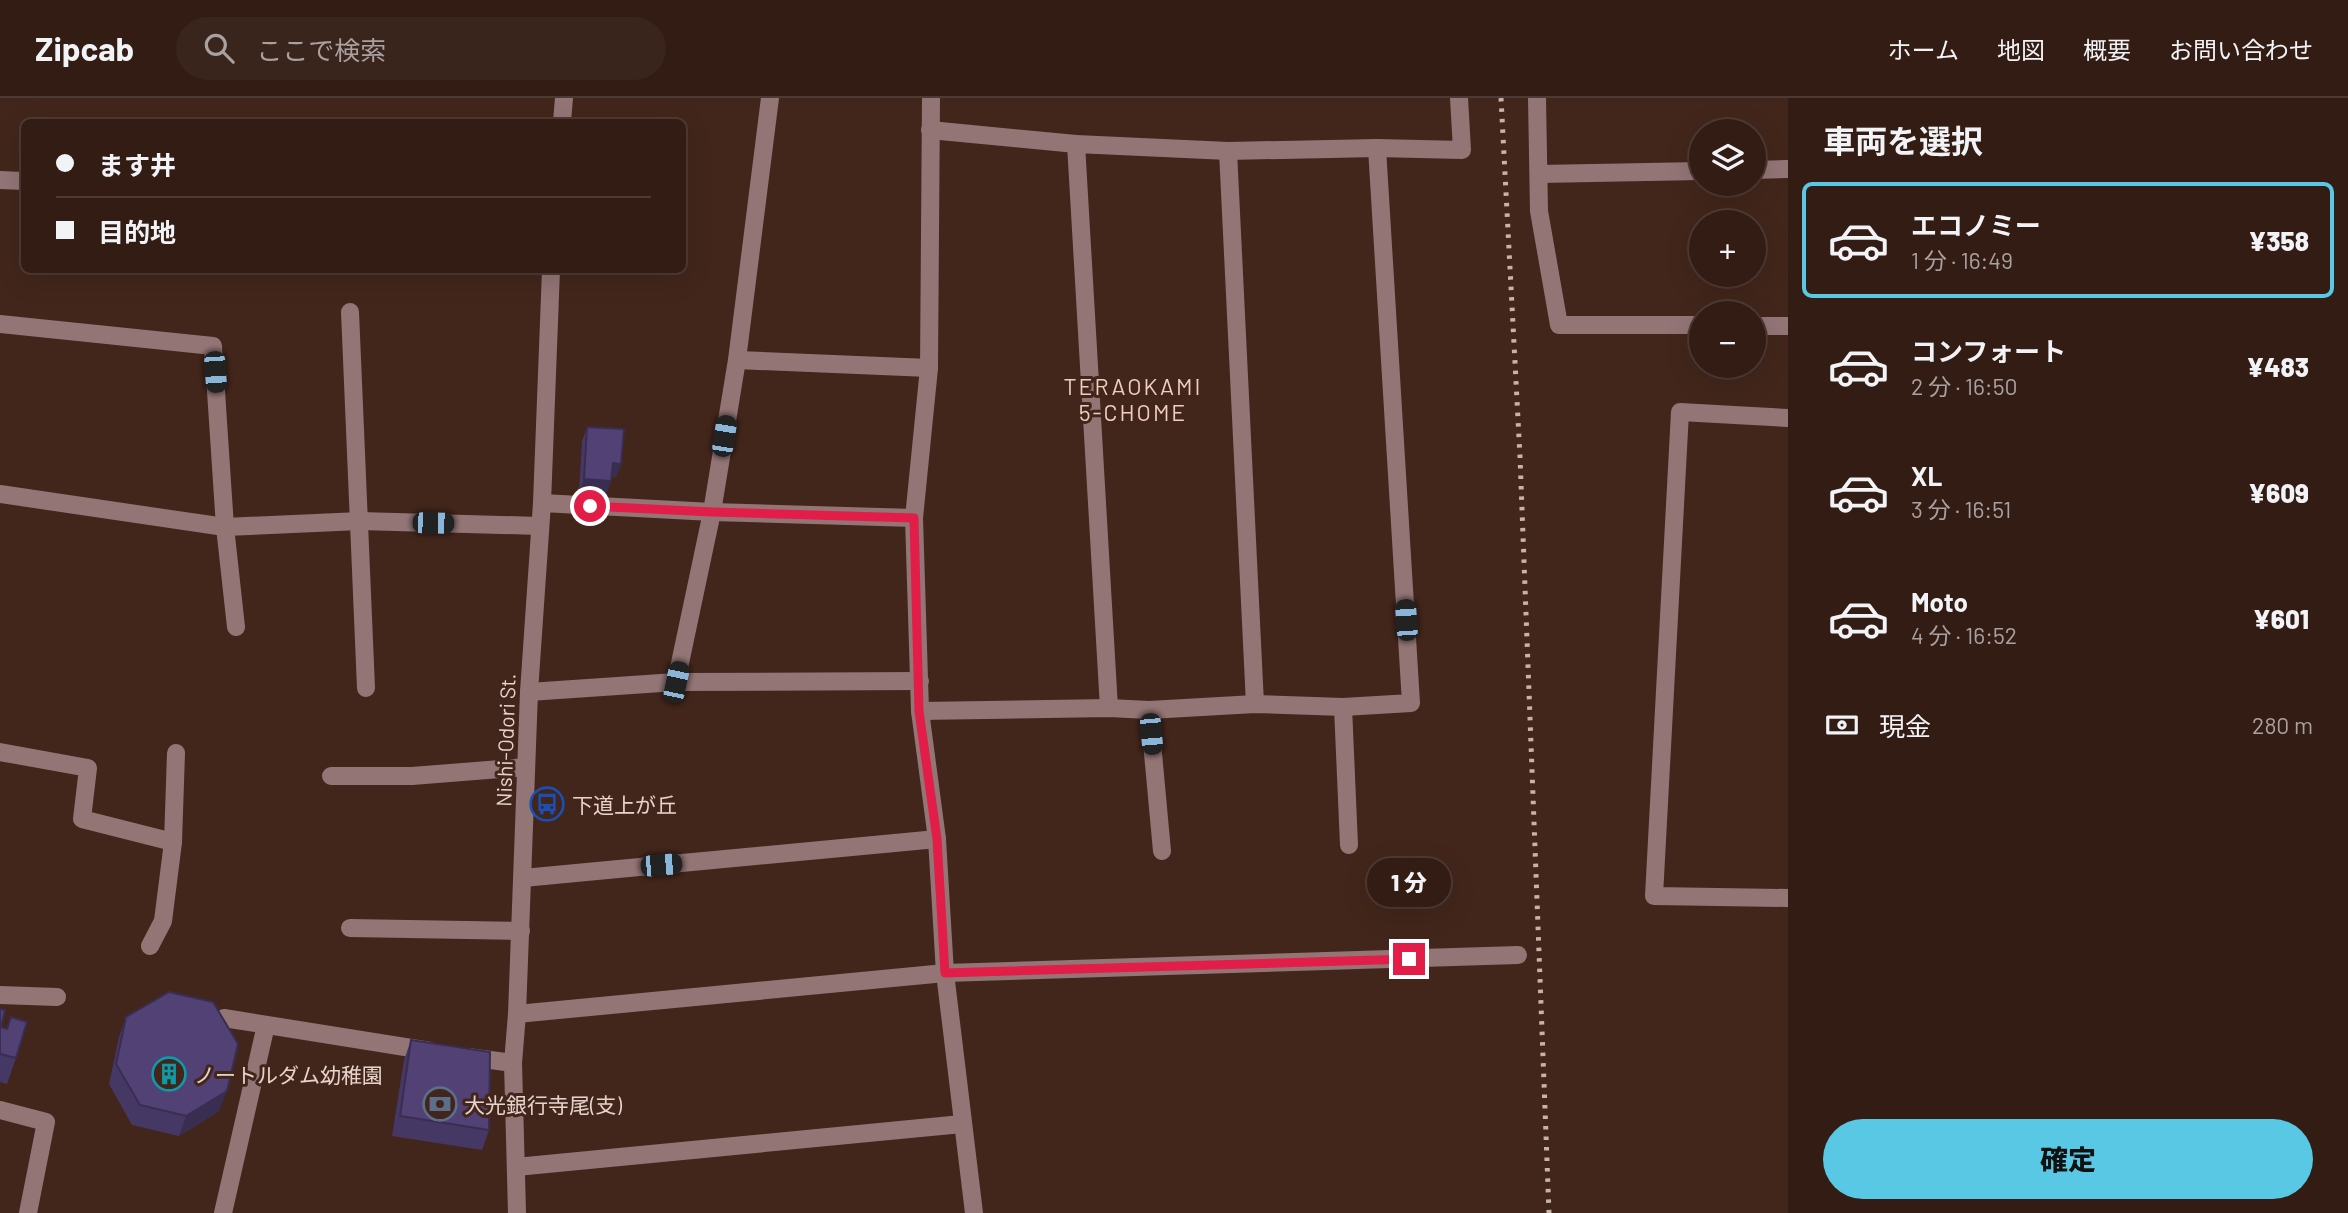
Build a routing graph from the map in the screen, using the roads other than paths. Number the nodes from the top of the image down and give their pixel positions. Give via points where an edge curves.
1 (564, 98) edge
2 (770, 98) edge
3 (931, 98) edge
4 (1459, 98) edge
5 (1537, 98) edge
6 (562, 119) edge
7 (930, 130) junction
8 (1076, 144) junction
9 (1377, 148) junction
10 (1228, 151) junction
11 (1788, 169) edge
12 (1766, 170) edge
13 (1689, 171) edge
14 (1539, 174) junction
15 (0, 180) edge
16 (21, 181) edge
17 (551, 273) edge
18 (350, 312) dead end
19 (0, 324) edge
20 (1689, 325) edge
21 (1766, 326) edge
22 (1788, 326) edge
23 (737, 360) junction
24 (929, 368) junction
25 (1788, 418) edge
26 (0, 495) edge
27 (542, 503) junction
28 (712, 512) junction
29 (914, 518) junction
30 (360, 521) junction
31 (540, 526) junction
32 (225, 527) junction
33 (236, 627) dead end
34 (920, 681) junction
35 (676, 682) junction
36 (366, 688) dead end
37 (529, 692) junction
38 (1255, 704) junction
39 (1343, 707) junction
40 (1109, 708) junction
41 (1149, 710) junction
42 (919, 711) junction
43 (0, 752) edge
44 (176, 753) dead end
45 (526, 767) junction
46 (331, 776) dead end
47 (937, 839) junction
48 (173, 842) junction
49 (1349, 845) dead end
50 (1162, 851) dead end
51 (523, 878) junction
52 (1788, 898) edge
53 (349, 928) dead end
54 (521, 931) junction
55 (150, 946) dead end
56 (1518, 955) dead end
57 (945, 973) junction
58 (0, 995) edge
59 (57, 997) dead end
60 (517, 1014) junction
61 (224, 1018) edge
62 (266, 1025) junction
63 (513, 1063) junction
64 (0, 1110) edge
65 (962, 1124) junction
66 (516, 1167) junction
67 (28, 1213) edge
68 (223, 1213) edge
69 (517, 1213) edge
70 (974, 1213) edge

1 - 6 street
2 - 23 street
3 - 7 street
4 - 9 street via 1462,150
5 - 14 street
7 - 8 street
7 - 24 street
8 - 10 street
8 - 40 street
9 - 10 street
9 - 39 street via 1411,703
10 - 38 street
11 - 12 street
13 - 14 street
14 - 20 street via 1539,211 1559,325
15 - 16 street
17 - 27 street, Nishi-Odori St.
18 - 30 street
19 - 32 street via 213,346
21 - 22 street
23 - 24 street
23 - 28 street
24 - 29 street
25 - 52 street via 1680,412 1654,896
26 - 32 street
27 - 28 street
27 - 31 street, Nishi-Odori St.
28 - 29 street
28 - 35 street
29 - 34 street
30 - 31 street
30 - 32 street
30 - 36 street
31 - 37 street, Nishi-Odori St.
32 - 33 street
34 - 35 street
34 - 42 street
35 - 37 street
37 - 45 street, Nishi-Odori St.
38 - 39 street
38 - 41 street
39 - 49 street
40 - 41 street
40 - 42 street
41 - 50 street
42 - 47 street
43 - 48 street via 88,768 82,819
44 - 48 street
45 - 46 street via 412,776
45 - 51 street, Nishi-Odori St.
47 - 51 street
47 - 57 street
48 - 55 street via 163,921
51 - 54 street, Nishi-Odori St.
53 - 54 street
54 - 60 street, Nishi-Odori St.
56 - 57 street
57 - 60 street
57 - 65 street
58 - 59 street
60 - 63 street, Nishi-Odori St.
61 - 62 street
62 - 63 street
62 - 68 street
63 - 66 street, Nishi-Odori St.
64 - 67 street via 46,1122
65 - 66 street
65 - 70 street
66 - 69 street, Nishi-Odori St.

